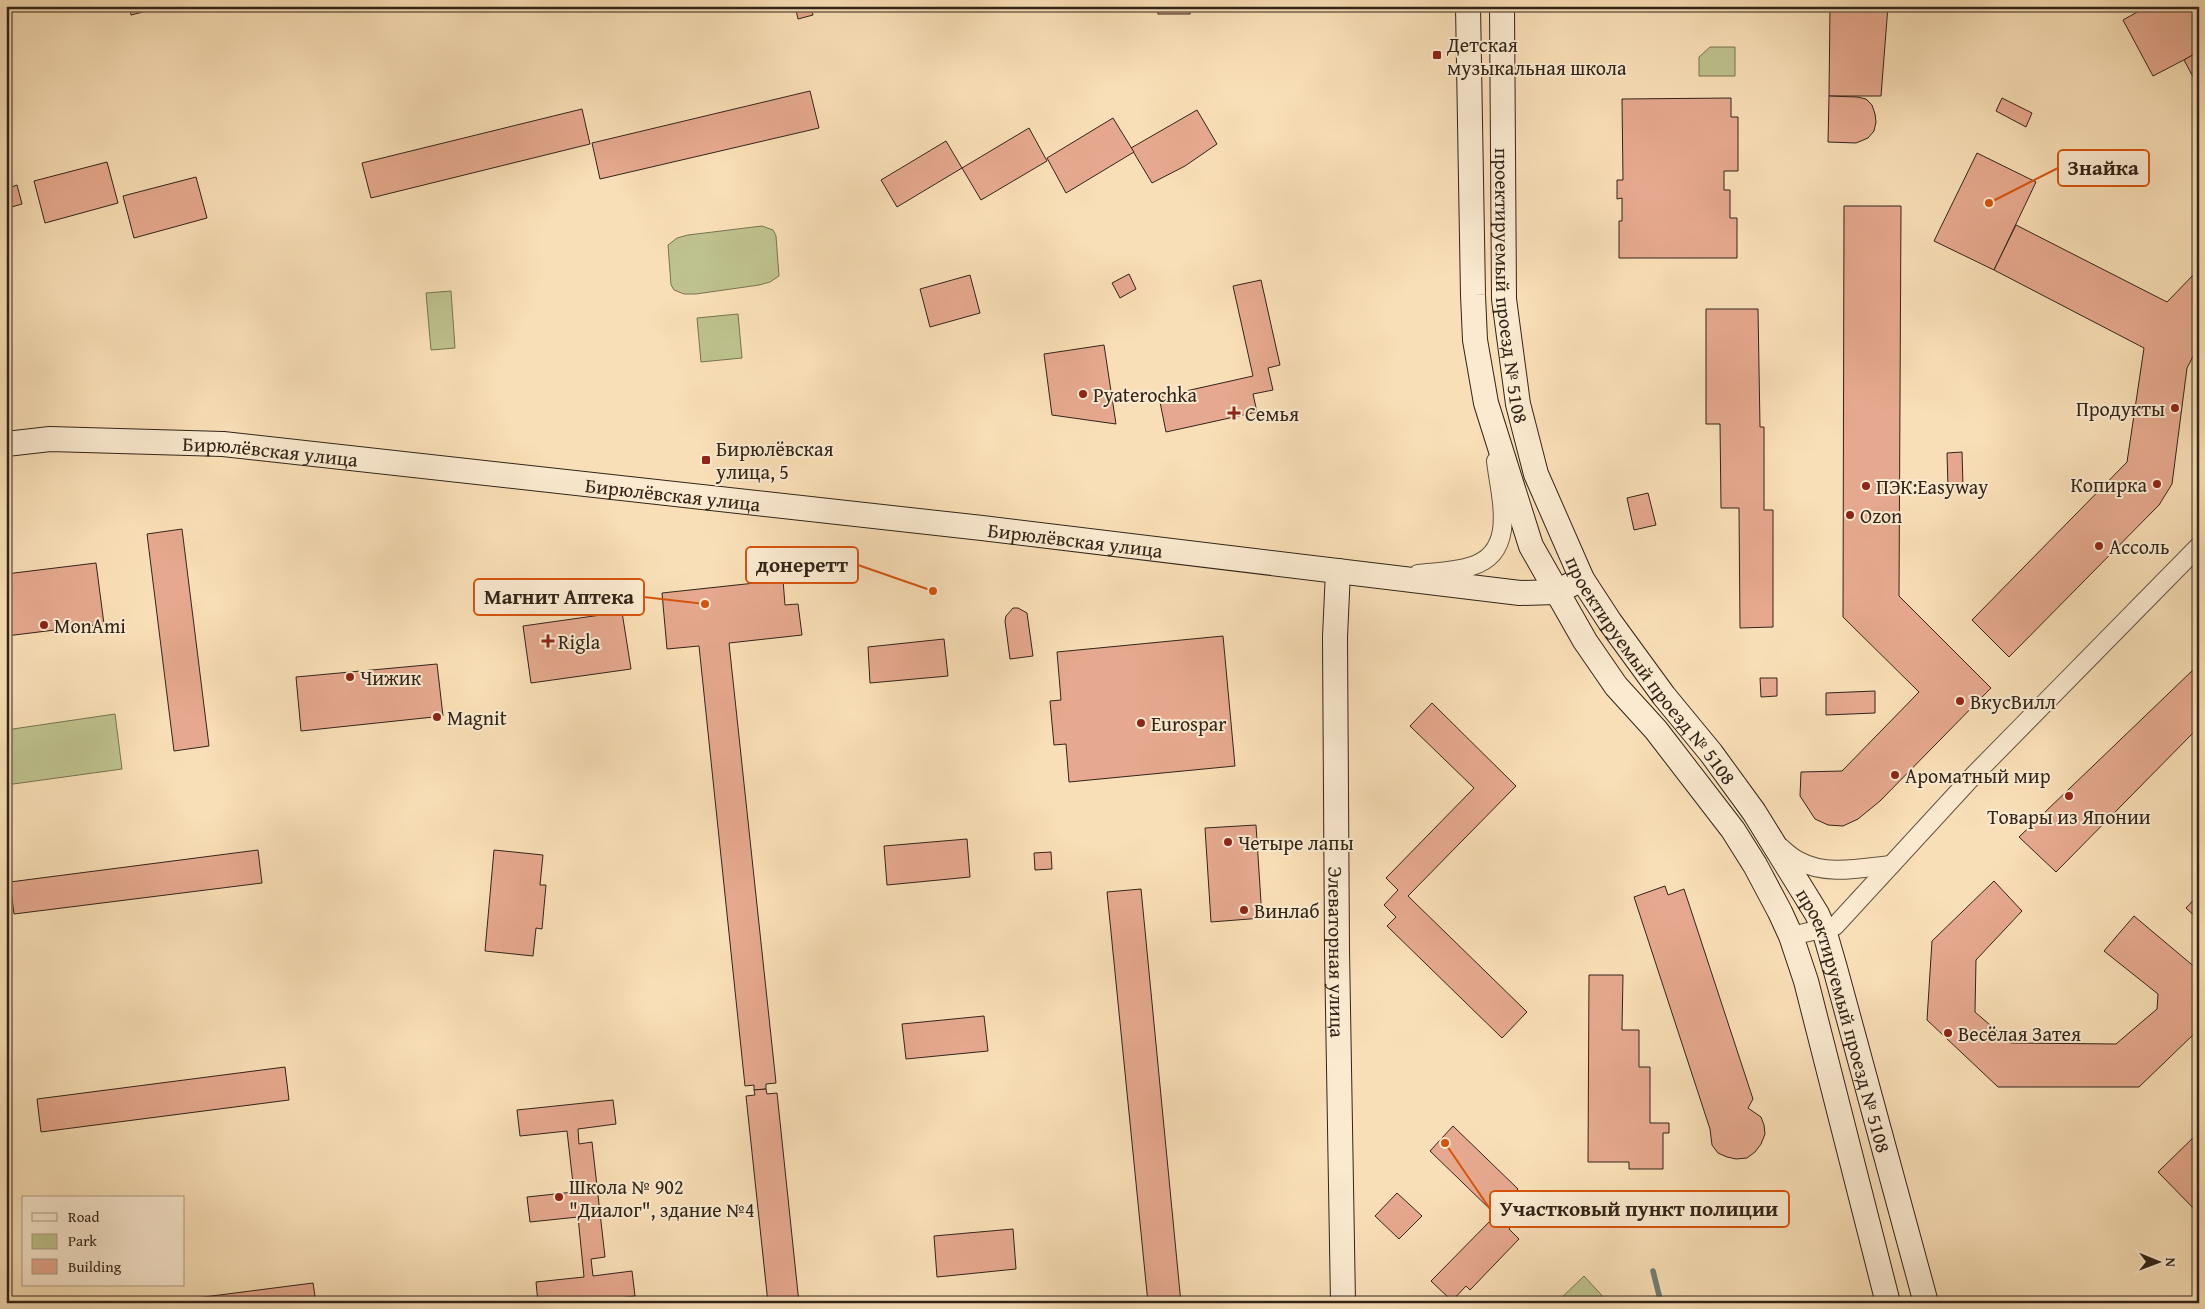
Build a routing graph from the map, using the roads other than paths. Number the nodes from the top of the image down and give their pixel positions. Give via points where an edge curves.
1 (1468, 6) edge
2 (1502, 6) edge
3 (1490, 421) junction
4 (6, 444) edge
5 (2199, 546) edge
6 (1338, 571) junction
7 (1395, 577) junction
8 (1582, 579) junction
9 (1556, 592) junction
10 (1774, 842) junction
11 (1891, 865) junction
12 (1824, 930) junction
13 (1791, 936) junction
14 (1343, 1303) edge
15 (1888, 1303) edge
16 (1926, 1303) edge

1 - 3 main road, проектируемый проезд № 5108 via 1475,340
2 - 8 main road, проектируемый проезд № 5108 via 1504,299 1511,360 1518,404 1536,474
3 - 7 street via 1504,518 1498,544 1488,557 1474,566
3 - 9 main road, проектируемый проезд № 5108 via 1532,546
4 - 6 main road, Бирюлёвская улица via 50,439 223,444
5 - 11 street via 2039,708
6 - 7 main road, Бирюлёвская улица
6 - 14 main road, Элеваторная улица via 1335,637 1337,950
7 - 9 main road, Бирюлёвская улица via 1520,592
8 - 9 main road
8 - 10 main road, проектируемый проезд № 5108 via 1664,696 1711,753
9 - 13 main road, проектируемый проезд № 5108 via 1616,686 1656,730 1733,830
10 - 11 street via 1798,861 1813,867 1841,870
10 - 12 main road, проектируемый проезд № 5108
11 - 12 street via 1835,926
12 - 13 street
12 - 16 main road, проектируемый проезд № 5108
13 - 15 main road, проектируемый проезд № 5108 via 1806,981

